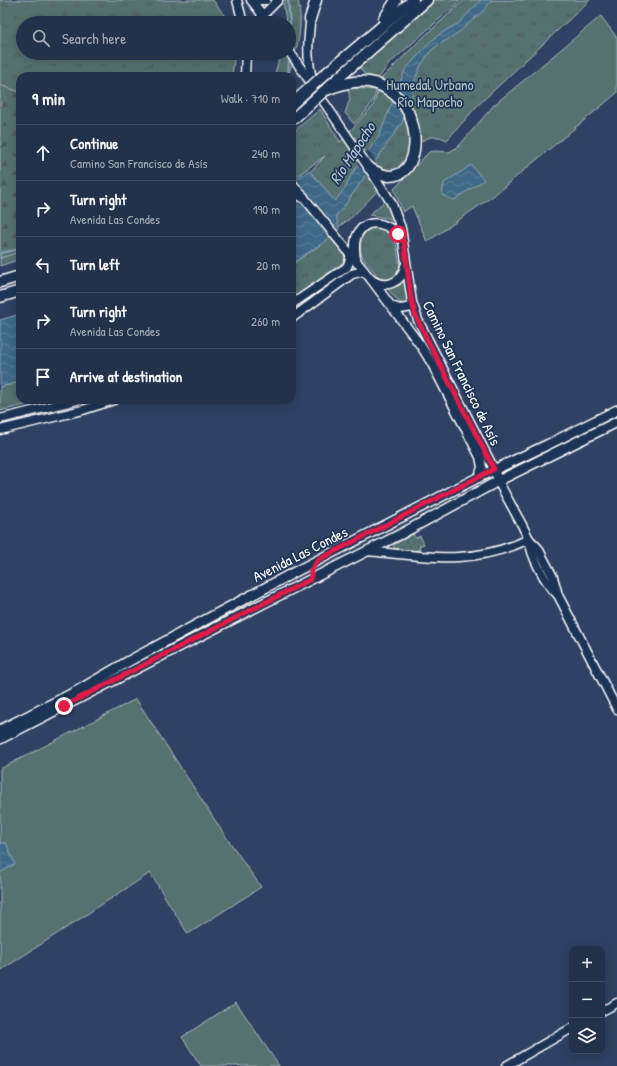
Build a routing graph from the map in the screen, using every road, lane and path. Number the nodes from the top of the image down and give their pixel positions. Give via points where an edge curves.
1 (237, 0) edge
2 (252, 0) edge
3 (266, 0) edge
4 (312, 0) edge
5 (316, 0) edge
6 (396, 0) edge
7 (413, 0) edge
8 (427, 0) edge
9 (276, 2) edge
10 (263, 15) joint
11 (241, 16) edge
12 (310, 19) junction
13 (374, 32) junction
14 (245, 60) edge
15 (295, 60) edge
16 (245, 72) edge
17 (320, 91) junction
18 (296, 100) edge
19 (296, 116) edge
20 (369, 168) junction
21 (296, 188) edge
22 (296, 191) edge
23 (303, 197) junction
24 (404, 242) junction
25 (350, 255) junction
26 (405, 263) junction
27 (357, 264) junction
28 (364, 271) junction
29 (16, 277) edge
30 (370, 278) junction
31 (0, 282) edge
32 (16, 293) edge
33 (0, 297) edge
34 (296, 301) edge
35 (391, 306) junction
36 (413, 307) junction
37 (296, 315) edge
38 (61, 404) edge
39 (102, 404) edge
40 (617, 410) edge
41 (0, 419) edge
42 (617, 422) edge
43 (0, 430) edge
44 (494, 469) junction
45 (479, 477) junction
46 (498, 481) junction
47 (529, 539) junction
48 (368, 551) junction
49 (318, 560) junction
50 (311, 579) junction
51 (617, 709) edge
52 (0, 730) edge
53 (0, 739) edge
54 (617, 1003) edge
55 (605, 1009) edge
56 (569, 1030) edge
57 (506, 1066) edge

1 - 11 main road
2 - 3 main road
2 - 10 main road
4 - 12 main road
5 - 12 highway
6 - 13 highway
7 - 13 highway
8 - 17 highway
9 - 10 main road
12 - 17 main road via 308,56
13 - 18 highway, bridge
14 - 16 main road
15 - 17 main road, Camino San Francisco de Asís
17 - 19 highway, bridge
17 - 20 main road, Camino San Francisco de Asís
17 - 20 highway via 354,82 369,82 390,91 406,108 415,134 410,162 403,171 394,175 385,175
20 - 24 main road, Camino San Francisco de Asís via 396,215
21 - 23 main road, Camino San Francisco de Asís
22 - 23 highway
23 - 25 main road, Camino San Francisco de Asís
24 - 26 main road, Camino San Francisco de Asís
24 - 27 main road via 391,228 377,223 367,225 360,230 356,238
25 - 27 main road, Camino San Francisco de Asís
25 - 34 main road via 347,267
26 - 30 main road via 403,274 395,282 379,284
26 - 36 main road, Camino San Francisco de Asís
27 - 28 main road, Camino San Francisco de Asís
28 - 30 main road, Camino San Francisco de Asís
28 - 37 main road via 352,274
29 - 31 highway
30 - 35 main road, Camino San Francisco de Asís
32 - 33 highway
35 - 36 main road via 400,309
35 - 45 main road, Camino San Francisco de Asís via 432,364 480,459 482,467
36 - 44 main road, Camino San Francisco de Asís
38 - 41 main road
39 - 43 main road
40 - 44 main road, Avenida Las Condes
42 - 46 main road, Avenida Las Condes
44 - 45 main road, Avenida Las Condes
44 - 46 main road, Camino San Francisco de Asís
45 - 49 main road, Avenida Las Condes
46 - 47 main road, Camino San Francisco de Asís
46 - 48 main road, Avenida Las Condes
47 - 48 main road via 494,552 462,558
47 - 51 main road, Camino San Francisco de Asís via 532,554 549,585 558,595
48 - 50 main road, Avenida Las Condes
49 - 50 main road via 311,570
49 - 52 main road, Avenida Las Condes
50 - 53 main road, Avenida Las Condes
54 - 55 main road
56 - 57 main road

